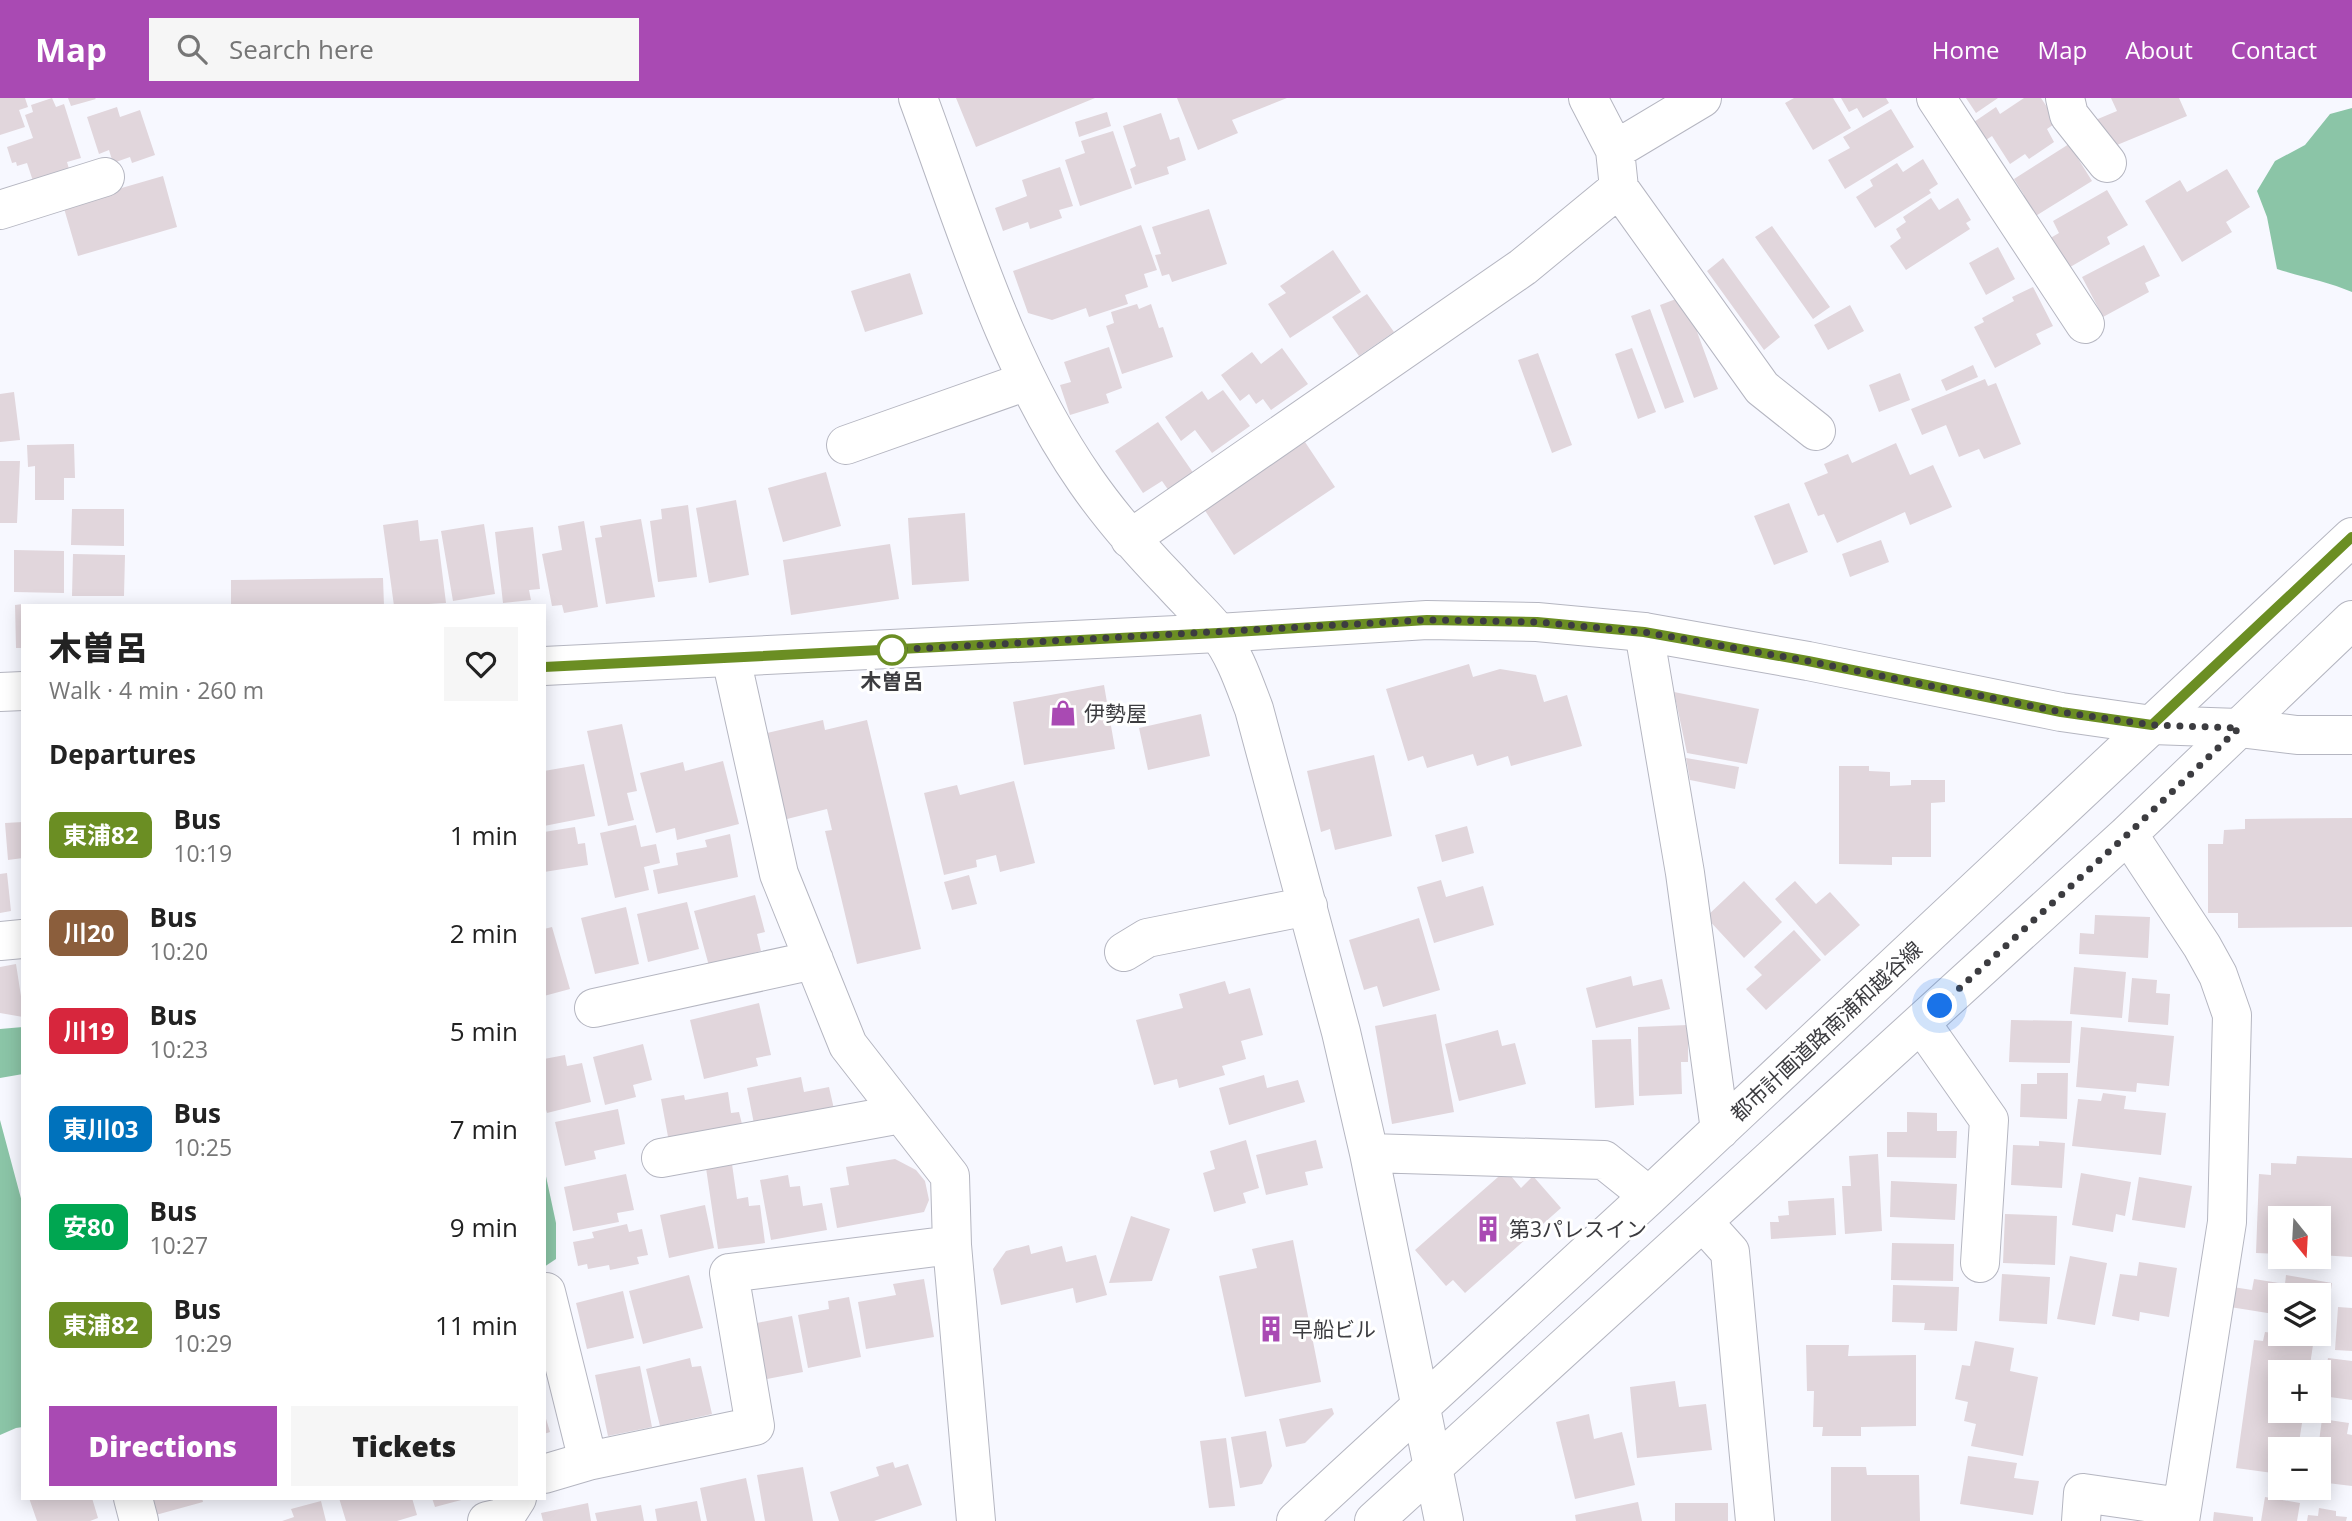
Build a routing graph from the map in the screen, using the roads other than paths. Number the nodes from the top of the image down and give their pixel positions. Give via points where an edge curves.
1 (918, 98) edge
2 (1588, 98) edge
3 (1702, 98) edge
4 (1936, 98) edge
5 (2065, 98) edge
6 (1615, 150) junction
7 (2107, 163) dead end
8 (105, 177) dead end
9 (1619, 188) junction
10 (0, 210) edge
11 (2085, 324) dead end
12 (1027, 381) junction
13 (1816, 431) dead end
14 (846, 445) dead end
15 (2352, 537) edge
16 (1130, 539) junction
17 (2352, 620) edge
18 (1644, 632) junction
19 (1218, 633) junction
20 (731, 658) junction
21 (546, 666) edge
22 (21, 691) edge
23 (0, 692) edge
24 (2152, 725) junction
25 (2239, 728) junction
26 (2352, 735) edge
27 (2128, 834) junction
28 (1308, 906) junction
29 (21, 939) edge
30 (0, 941) edge
31 (1124, 952) dead end
32 (814, 960) junction
33 (594, 1007) dead end
34 (1921, 1023) junction
35 (901, 1114) junction
36 (1720, 1130) junction
37 (1369, 1153) junction
38 (661, 1158) dead end
39 (1648, 1196) junction
40 (1703, 1222) junction
41 (952, 1245) junction
42 (1980, 1263) dead end
43 (546, 1292) edge
44 (1420, 1407) junction
45 (588, 1461) junction
46 (1433, 1469) junction
47 (546, 1473) edge
48 (134, 1500) edge
49 (516, 1500) edge
50 (2180, 1514) edge
51 (139, 1521) edge
52 (487, 1521) edge
53 (976, 1521) edge
54 (1296, 1521) edge
55 (1374, 1521) edge
56 (1444, 1521) edge
57 (1755, 1521) edge
58 (2081, 1521) edge

1 - 12 street
2 - 6 street
3 - 6 street
4 - 11 street
5 - 7 street via 2069,115
6 - 9 street
8 - 10 street
9 - 13 street via 1762,388
9 - 16 street via 1524,267
12 - 14 street
12 - 16 street via 1085,480
15 - 24 street, 都市計画道路南浦和越谷線
16 - 19 street
17 - 25 street
18 - 19 street via 1537,622 1427,620
18 - 24 street via 2061,712
18 - 36 street via 1685,873
19 - 20 street
19 - 28 street via 1239,669 1254,709
20 - 21 street
20 - 32 street via 779,874
22 - 23 street
24 - 25 street
24 - 36 street, 都市計画道路南浦和越谷線
25 - 26 street
25 - 27 street
27 - 34 street
27 - 50 street via 2202,946 2232,1015 2227,1223
28 - 31 street via 1147,938
28 - 37 street
29 - 30 street
32 - 33 street
32 - 35 street via 848,1045
34 - 40 street
34 - 42 street via 1989,1120
35 - 38 street
35 - 41 street via 950,1176
36 - 39 street, 都市計画道路南浦和越谷線
37 - 39 street via 1604,1160
37 - 44 street
39 - 44 street, 都市計画道路南浦和越谷線
40 - 46 street
40 - 57 street via 1730,1252
41 - 45 street via 729,1273 755,1426
41 - 53 street
43 - 45 street
44 - 46 street
44 - 54 street, 都市計画道路南浦和越谷線
45 - 47 street
46 - 55 street
46 - 56 street
48 - 51 street
49 - 52 street via 505,1517
50 - 58 street via 2083,1493

